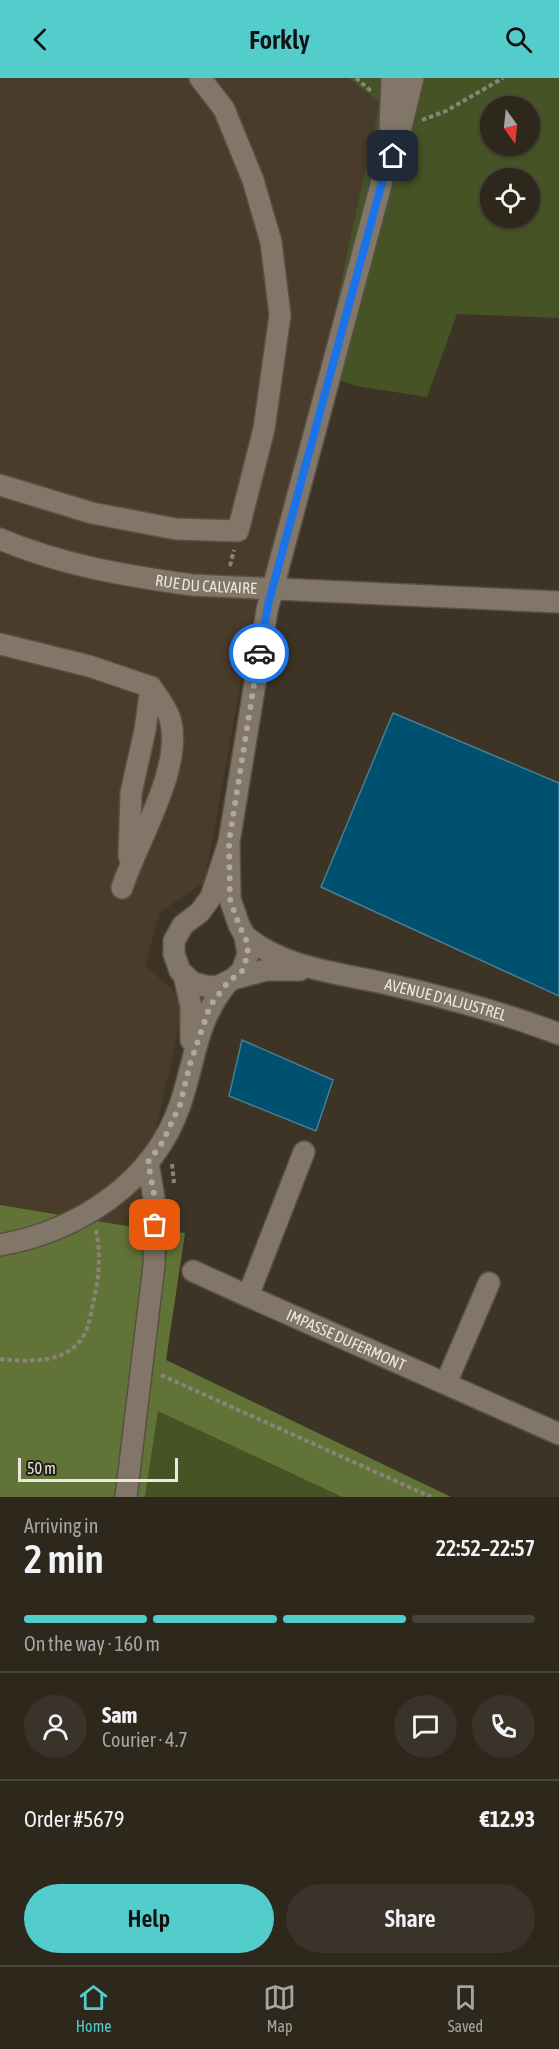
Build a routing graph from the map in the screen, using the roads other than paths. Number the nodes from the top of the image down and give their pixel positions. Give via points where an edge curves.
1 (200, 78) edge
2 (392, 78) edge
3 (413, 78) edge
4 (381, 186) junction
5 (0, 485) edge
6 (0, 539) edge
7 (273, 590) junction
8 (559, 602) edge
9 (0, 644) edge
10 (151, 687) junction
11 (229, 842) junction
12 (193, 917) junction
13 (242, 931) junction
14 (328, 972) junction
15 (184, 975) junction
16 (231, 981) junction
17 (559, 1034) edge
18 (190, 1064) junction
19 (304, 1152) dead end
20 (148, 1162) junction
21 (0, 1245) edge
22 (193, 1271) dead end
23 (489, 1283) dead end
24 (248, 1296) junction
25 (446, 1383) junction
26 (559, 1434) edge
27 (126, 1497) edge

1 - 5 street via 224,109 254,180 272,242 280,315 264,429 238,531 176,529 102,515
2 - 4 street via 390,132
3 - 4 street via 399,136
4 - 7 street
6 - 7 street, RUE DU CALVAIRE via 53,558 134,577
7 - 8 street, RUE DU CALVAIRE
7 - 11 street
9 - 10 street via 89,666
10 - 10 street via 170,718 172,747 162,793 125,878 131,793
11 - 12 street via 211,897
11 - 13 street via 230,899
12 - 13 street via 217,913
12 - 15 street via 179,930 173,947 177,966
13 - 14 street, AVENUE D'ALJUSTREL via 268,953
13 - 16 street via 248,948 246,960 242,971
14 - 16 street, AVENUE D'ALJUSTREL via 266,970
14 - 17 street, AVENUE D'ALJUSTREL via 440,996
15 - 16 street via 205,986 217,987
15 - 18 street via 191,1006
16 - 18 street via 210,1006
18 - 20 street via 180,1105
19 - 24 street
20 - 21 street via 92,1212 49,1233
20 - 27 street via 156,1205 153,1265
22 - 24 street, IMPASSE DUFERMONT
23 - 25 street
24 - 25 street, IMPASSE DUFERMONT
25 - 26 street, IMPASSE DUFERMONT

